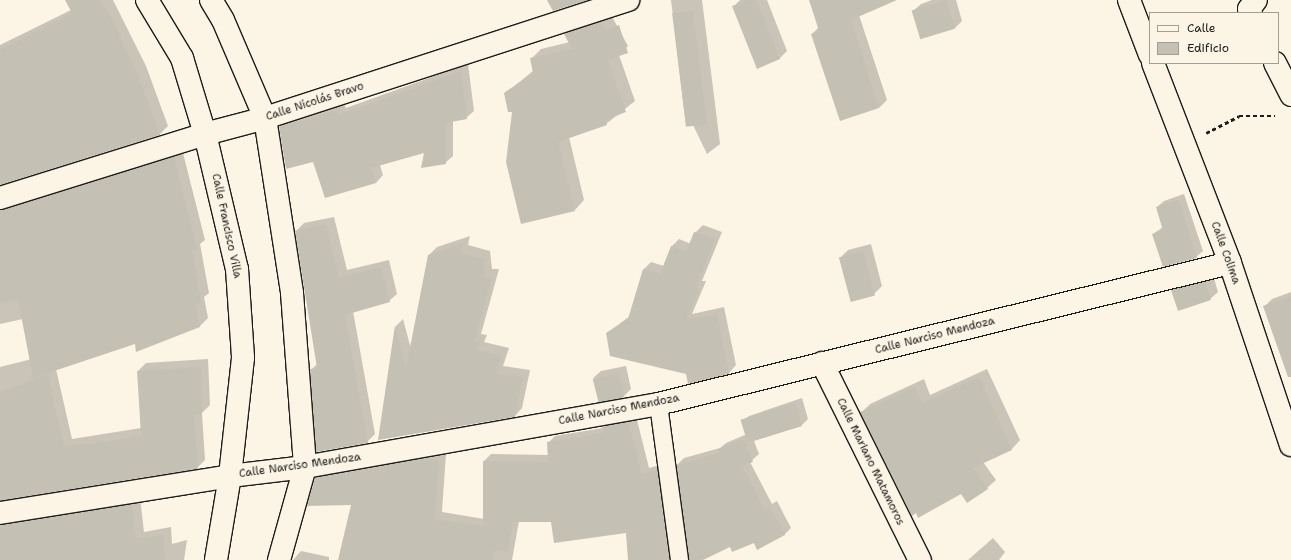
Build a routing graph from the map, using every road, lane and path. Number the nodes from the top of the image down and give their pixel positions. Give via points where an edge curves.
1 (147, 0) edge
2 (211, 0) edge
3 (628, 0) edge
4 (1129, 0) edge
5 (1256, 0) edge
6 (1251, 12) edge
7 (1149, 52) edge
8 (1153, 64) edge
9 (1276, 64) edge
10 (1291, 95) edge
11 (1279, 116) dead end
12 (265, 118) junction
13 (205, 134) junction
14 (1187, 153) junction
15 (0, 198) edge
16 (1230, 263) junction
17 (822, 363) junction
18 (658, 404) junction
19 (1291, 445) edge
20 (305, 467) junction
21 (230, 476) junction
22 (0, 513) edge
23 (216, 560) edge
24 (279, 560) edge
25 (679, 560) edge
26 (920, 560) edge

1 - 13 street, Calle Francisco Villa via 182,58
2 - 12 street via 223,20
3 - 12 street, Calle Nicolás Bravo
4 - 7 street
5 - 6 street
8 - 14 street, Calle Colima
9 - 10 street
11 - 14 path via 1239,116 1208,131
12 - 13 street, Calle Nicolás Bravo
12 - 20 street via 292,293
13 - 15 street, Calle Nicolás Bravo
13 - 21 street, Calle Francisco Villa via 237,269 243,358
14 - 16 street, Calle Colima
16 - 17 street, Calle Narciso Mendoza
16 - 19 street, Calle Colima
17 - 18 street, Calle Narciso Mendoza
17 - 26 street, Calle Mariano Matamoros
18 - 20 street, Calle Narciso Mendoza
18 - 25 lane
20 - 21 street, Calle Narciso Mendoza
20 - 24 street
21 - 22 street, Calle Narciso Mendoza
21 - 23 street, Calle Francisco Villa

